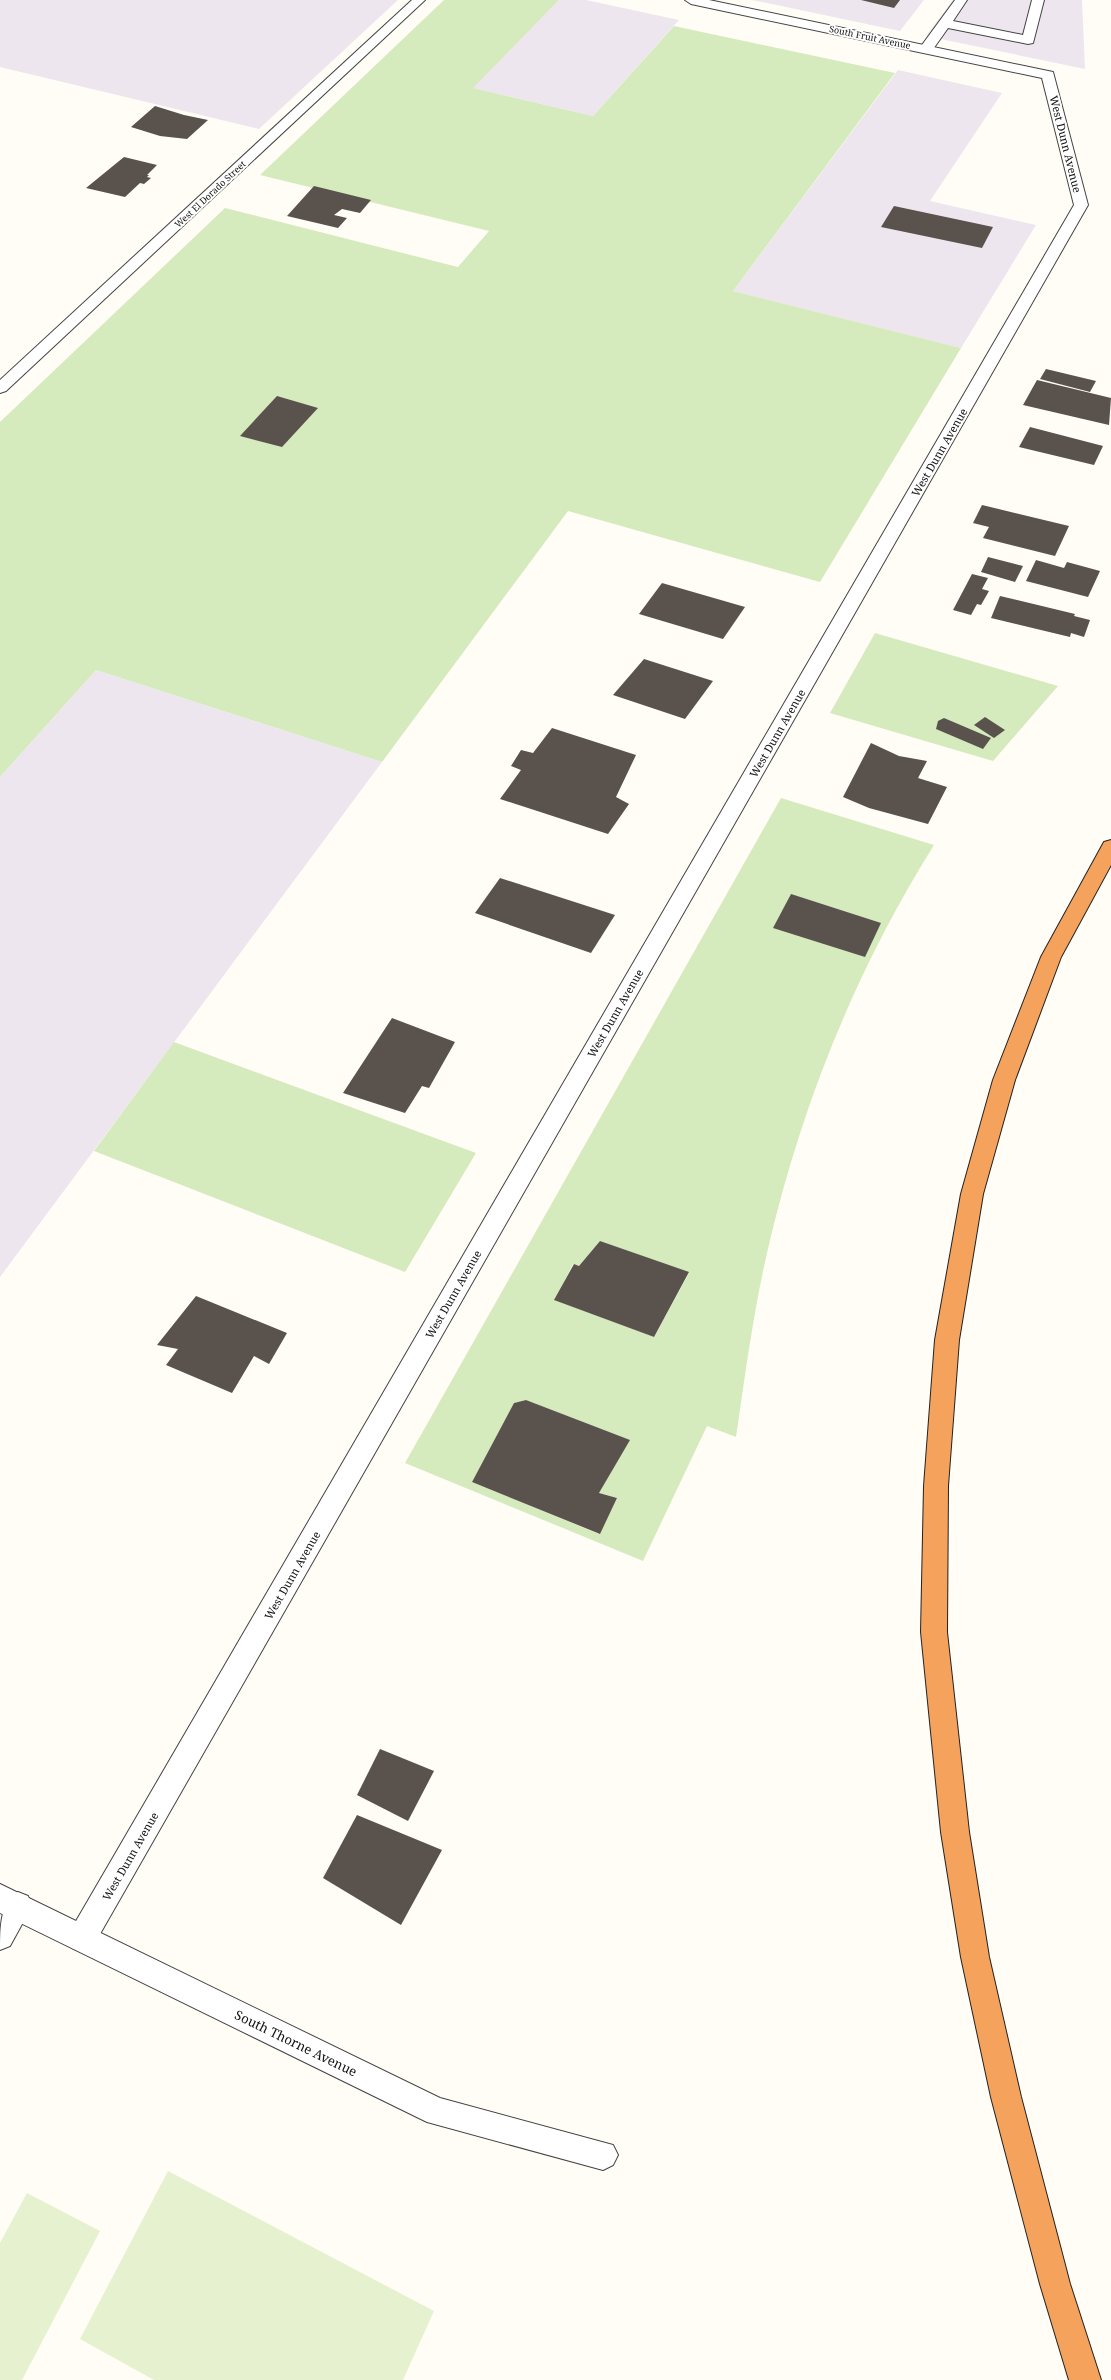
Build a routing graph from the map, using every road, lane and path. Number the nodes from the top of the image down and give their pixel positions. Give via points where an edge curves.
1 (420, 0) edge
2 (691, 0) edge
3 (961, 0) edge
4 (1038, 0) edge
5 (944, 23) junction
6 (926, 49) junction
7 (1048, 75) joint
8 (0, 388) edge
9 (1111, 847) edge
10 (9, 1902) edge
11 (0, 1936) edge
12 (82, 1938) junction
13 (604, 2155) dead end
14 (1085, 2380) edge

1 - 8 street, West El Dorado Street
2 - 6 street, South Fruit Avenue
3 - 5 street
4 - 5 street via 1028,40
5 - 6 street
6 - 7 street, South Fruit Avenue
7 - 12 street, West Dunn Avenue via 1081,205
9 - 14 highway via 1051,957 1004,1080 972,1194 947,1340 936,1486 934,1632 955,1832 975,1956 1006,2097 1055,2284
10 - 11 street
10 - 12 street, South Thorne Avenue
12 - 13 street, South Thorne Avenue via 437,2112

